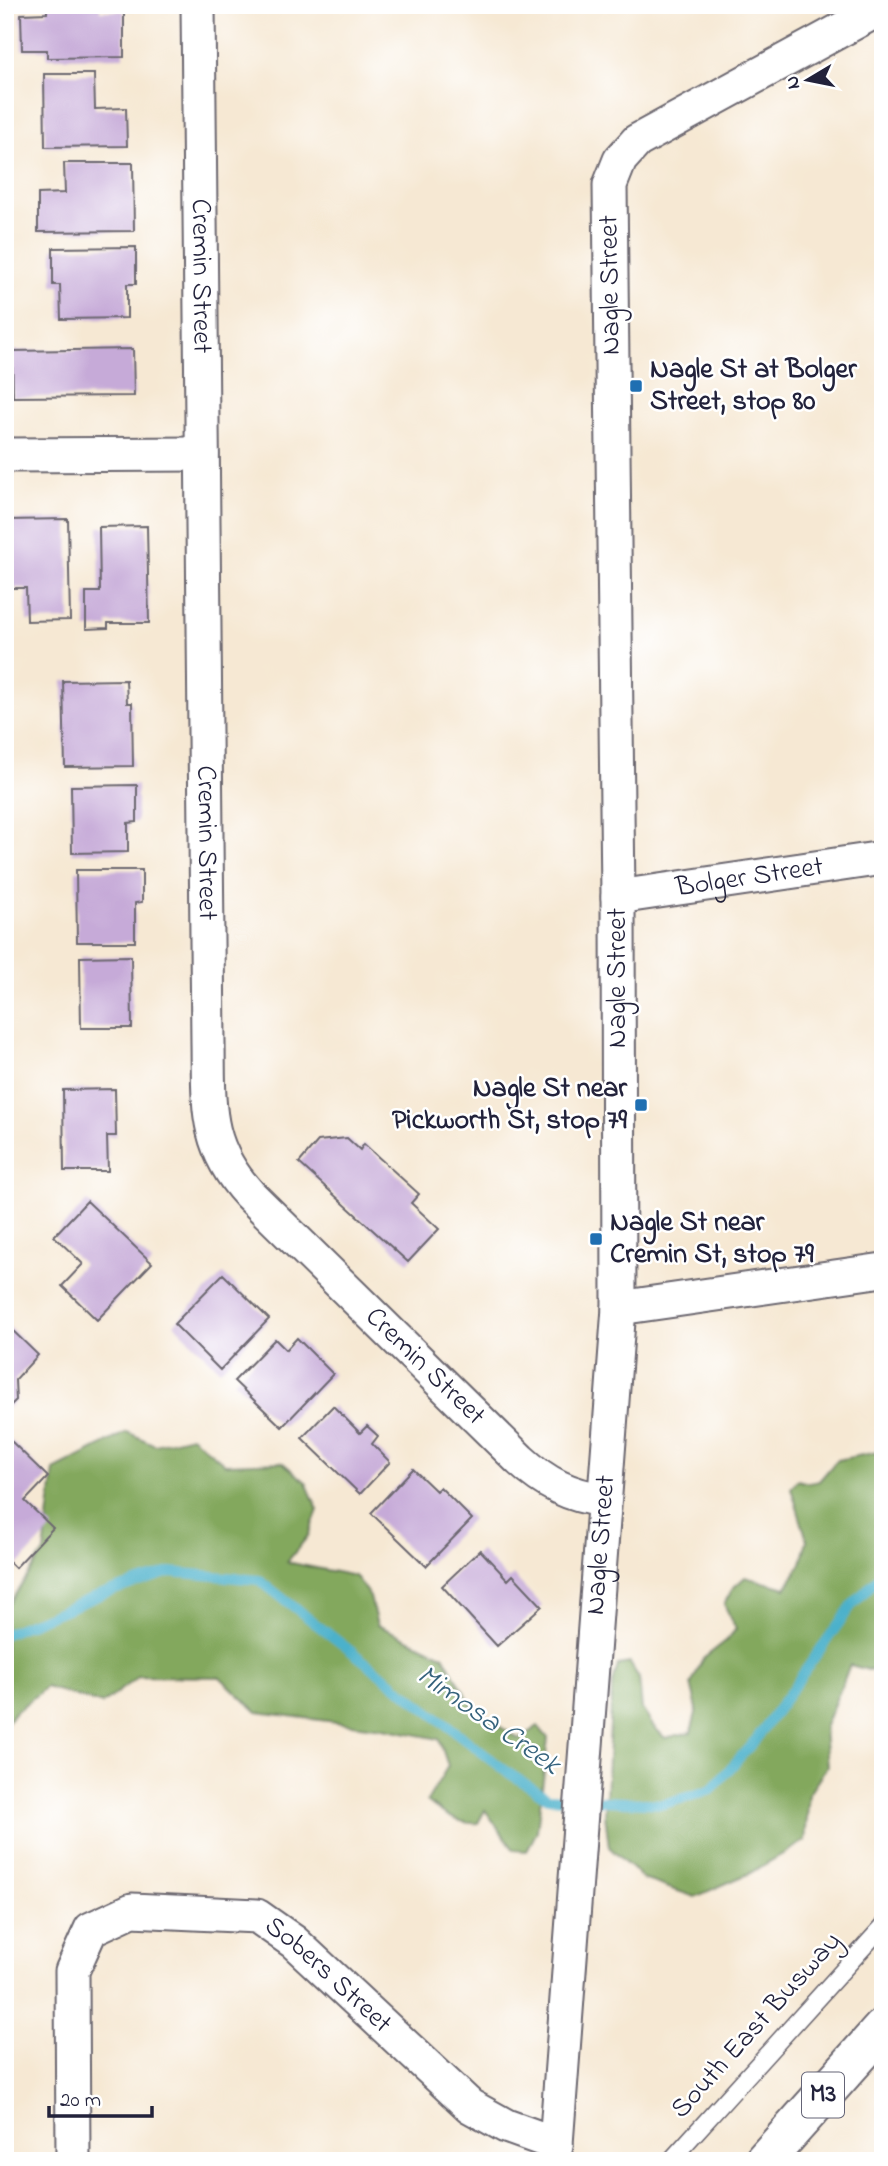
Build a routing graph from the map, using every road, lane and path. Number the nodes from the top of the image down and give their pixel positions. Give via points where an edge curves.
1 (198, 5) edge
2 (883, 7) edge
3 (202, 454) junction
4 (5, 455) edge
5 (883, 858) edge
6 (618, 897) junction
7 (883, 1270) edge
8 (619, 1308) junction
9 (604, 1500) junction
10 (883, 1926) edge
11 (883, 2028) edge
12 (554, 2152) edge
13 (73, 2161) edge
14 (670, 2161) edge
15 (764, 2161) edge

1 - 3 street, Cremin Street
2 - 6 street, Nagle Street via 637,141 620,160 610,185
3 - 4 street
3 - 9 street, Cremin Street via 209,1087 220,1154 249,1194 520,1460 573,1495
5 - 6 street, Bolger Street
6 - 8 street, Nagle Street
7 - 8 street
8 - 9 street, Nagle Street
9 - 12 street, Nagle Street
10 - 14 lane, South East Busway
11 - 15 highway, M3
12 - 13 street, Sobers Street via 470,2106 294,1942 257,1916 132,1910 91,1930 72,1971

